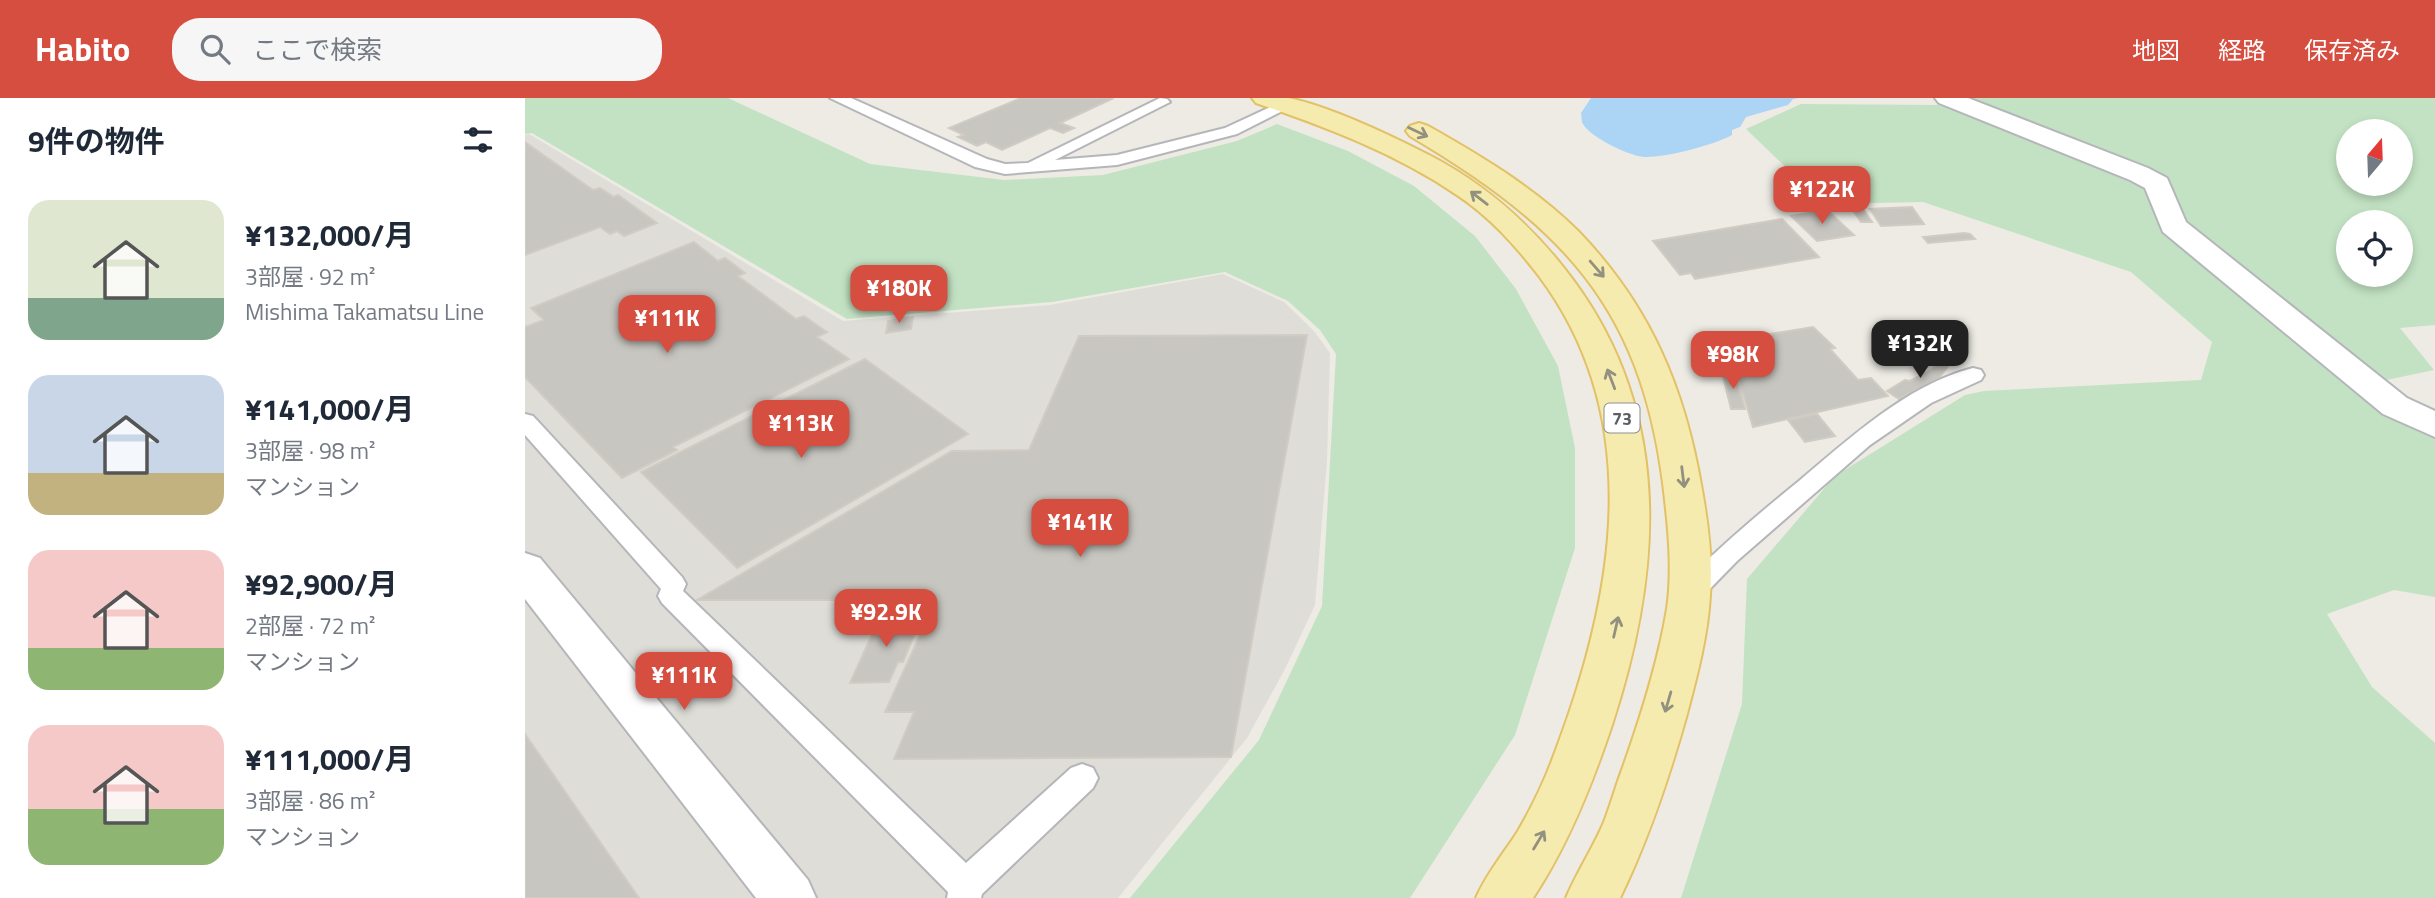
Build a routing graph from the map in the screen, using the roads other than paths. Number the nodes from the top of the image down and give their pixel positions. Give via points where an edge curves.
1 (838, 98) edge
2 (1332, 98) edge
3 (1947, 98) edge
4 (1163, 102) edge
5 (1275, 102) edge
6 (1024, 168) junction
7 (1973, 375) dead end
8 (525, 421) edge
9 (2435, 425) edge
10 (525, 569) edge
11 (1688, 595) junction
12 (1081, 778) dead end
13 (965, 892) edge
14 (789, 898) edge
15 (1503, 898) edge
16 (1593, 898) edge

1 - 6 lane via 981,163
2 -> 11 main road, 73 via 1419,131 1479,164 1533,204 1612,287 1642,339 1666,400 1682,471
3 - 9 street via 2157,184 2173,226 2395,406
4 - 6 lane
5 - 6 lane via 1231,131 1117,160
15 -> 5 main road, 73 via 1544,832 1596,710 1617,624 1630,556 1630,462 1618,396 1595,338 1561,279 1525,237 1476,196 1421,160 1368,135
7 - 11 lane via 1923,398 1862,440 1728,554
8 - 13 lane via 672,590
10 - 14 street
11 -> 16 main road, 73 via 1670,697 1629,821
12 - 13 lane

